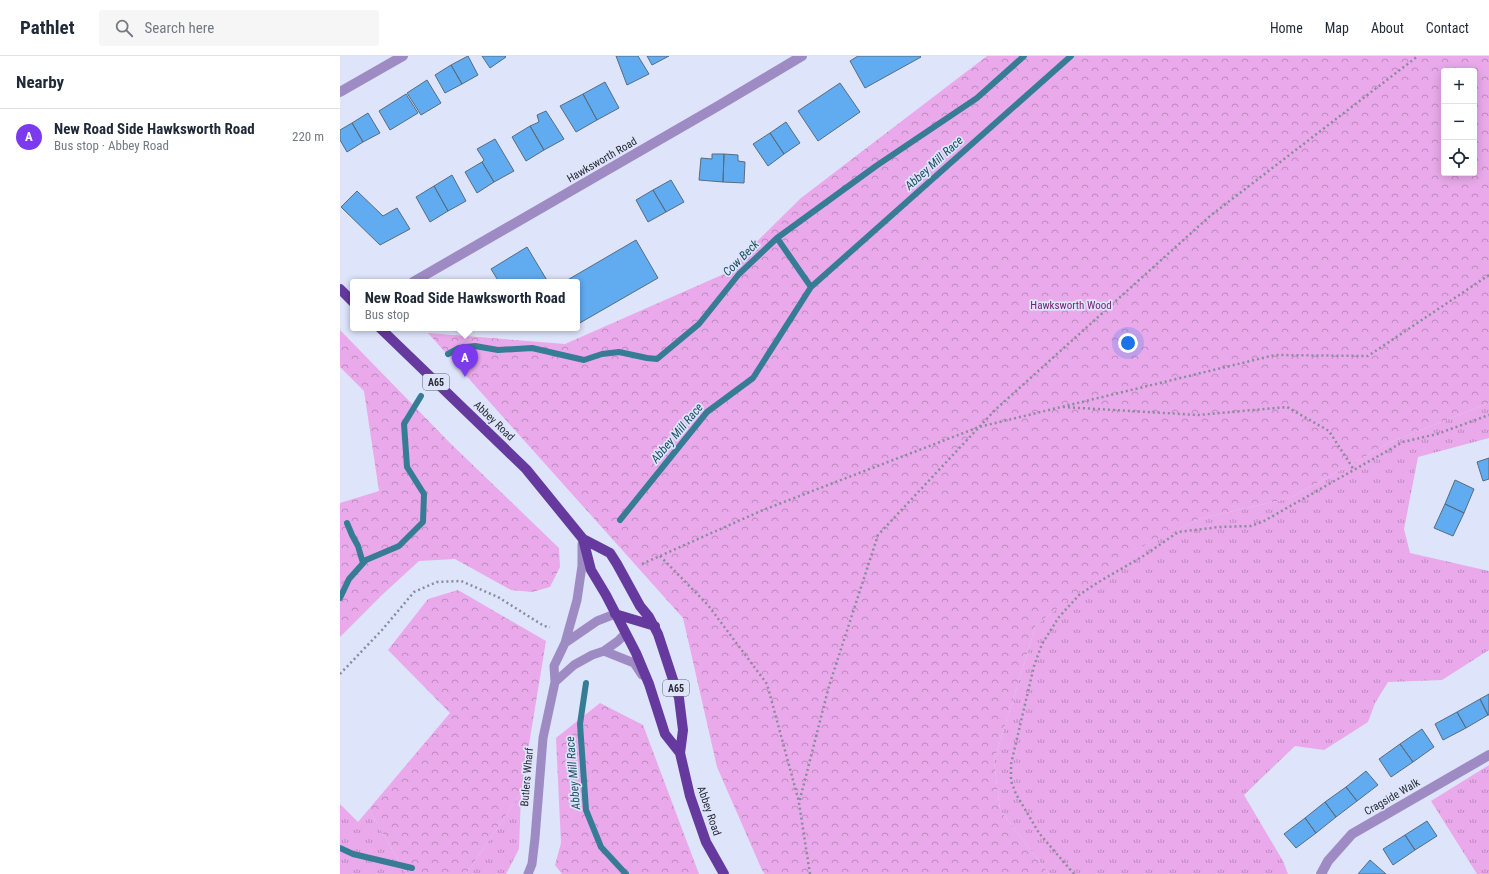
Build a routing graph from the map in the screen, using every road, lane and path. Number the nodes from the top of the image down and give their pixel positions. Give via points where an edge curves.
1 (403, 56) edge
2 (802, 56) edge
3 (1418, 56) edge
4 (340, 92) edge
5 (1489, 275) edge
6 (418, 279) edge
7 (340, 289) edge
8 (350, 299) edge
9 (383, 331) edge
10 (1060, 407) junction
11 (1489, 416) edge
12 (979, 427) junction
13 (1354, 470) junction
14 (583, 539) junction
15 (660, 556) junction
16 (642, 564) dead end
17 (640, 606) junction
18 (615, 614) junction
19 (634, 620) junction
20 (655, 626) junction
21 (550, 627) dead end
22 (625, 634) junction
23 (565, 643) junction
24 (604, 651) junction
25 (340, 674) edge
26 (555, 682) junction
27 (649, 684) junction
28 (680, 753) junction
29 (1489, 755) edge
30 (799, 803) junction
31 (528, 874) edge
32 (724, 874) edge
33 (810, 874) edge
34 (1074, 874) edge
35 (1321, 874) edge

1 - 4 street
2 - 6 street, Hawksworth Road
3 - 12 path via 1210,216
5 - 10 path via 1368,356 1275,355
7 - 8 main road
9 - 14 main road, Abbey Road / A65 via 526,469
10 - 12 path
10 - 13 path via 1198,415 1287,407 1329,432
11 - 13 path via 1437,434 1403,442
12 - 15 path via 763,510
12 - 30 path via 878,535 829,686
13 - 34 path via 1277,515 1251,526 1178,532 1079,595 1059,617 1042,644 1034,666 1011,764 1011,781 1040,833
14 - 17 main road, Abbey Road / A65 via 610,553
14 - 18 main road, Abbey Road / A65 via 591,570
14 - 23 lane, Butlers Wharf via 580,586
15 - 16 path
15 - 30 path via 708,605 767,684
17 - 19 main road
17 - 20 main road, Abbey Road / A65
18 - 19 main road
18 - 22 main road, Abbey Road / A65
18 - 23 lane, Butlers Wharf via 597,621
19 - 20 main road
19 - 22 main road
20 - 28 main road, Abbey Road / A65 via 679,698 683,730
21 - 25 path via 544,626 498,597 461,581 437,582 414,592
22 - 24 lane
22 - 27 main road, Abbey Road / A65
23 - 26 lane, Butlers Wharf via 554,666
24 - 26 lane via 574,665
24 - 27 lane via 634,663
26 - 31 lane, Butlers Wharf via 542,738 535,838 532,864
27 - 28 main road, Abbey Road / A65 via 665,734
28 - 32 main road, Abbey Road / A65 via 690,796 706,842
29 - 35 street, Cragside Walk via 1352,834 1328,861
30 - 33 path

